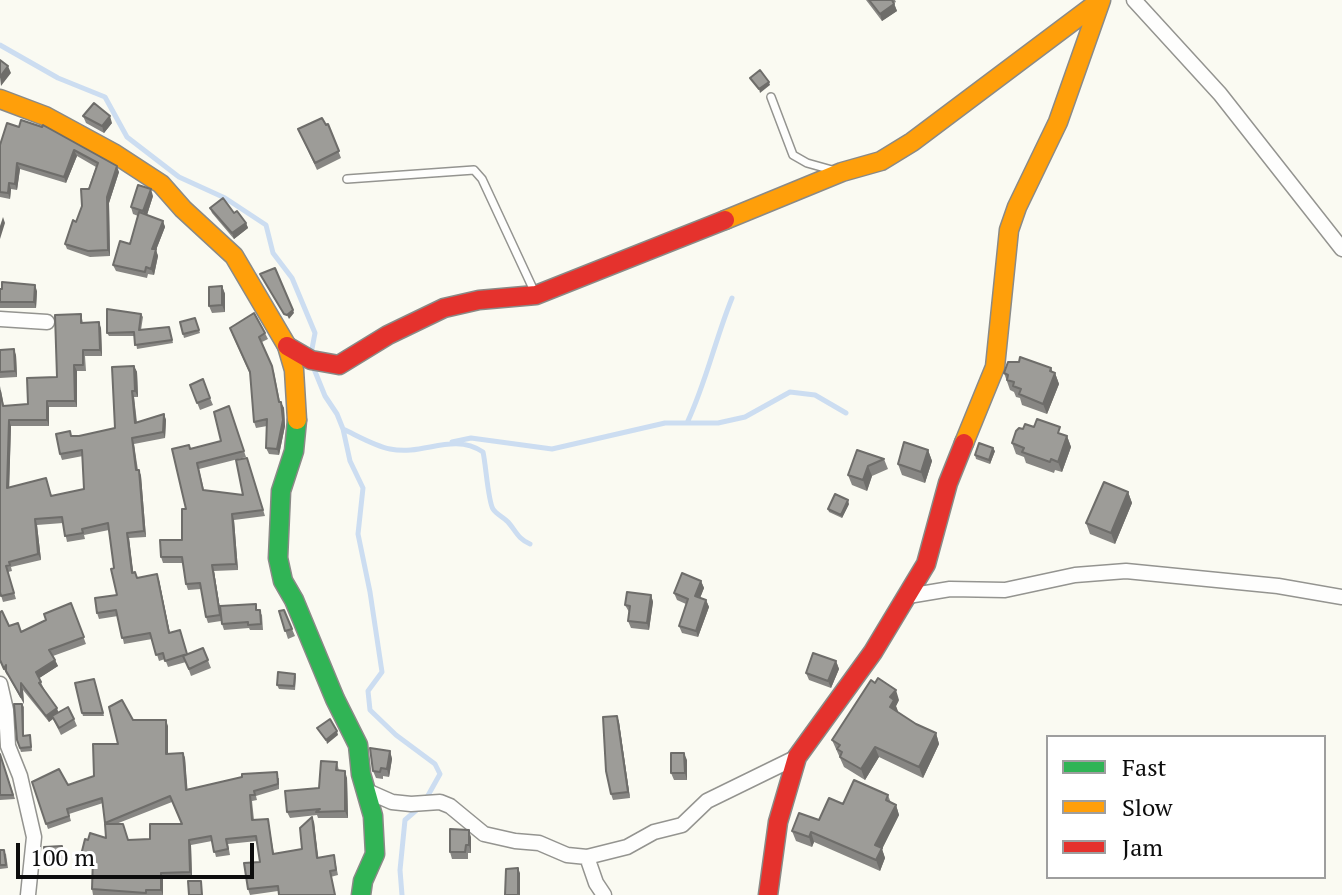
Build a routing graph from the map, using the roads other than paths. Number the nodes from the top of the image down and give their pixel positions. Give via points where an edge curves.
1 (1101, 0) edge
2 (1134, 0) edge
3 (771, 97) dead end
4 (0, 99) edge
5 (842, 172) junction
6 (347, 179) dead end
7 (1342, 249) edge
8 (536, 295) junction
9 (0, 319) edge
10 (47, 322) dead end
11 (287, 346) junction
12 (908, 596) junction
13 (1342, 597) edge
14 (0, 684) edge
15 (797, 757) junction
16 (367, 791) junction
17 (587, 857) junction
18 (28, 895) edge
19 (361, 895) edge
20 (604, 895) edge
21 (768, 895) edge

1 - 5 street via 912,142 881,161
1 - 12 street via 1058,122 1009,230 995,367 948,483 926,564
2 - 7 street via 1220,94
3 - 5 lane via 793,155
4 - 11 street via 45,116 161,184 234,256
5 - 8 street
6 - 8 lane via 474,170
8 - 11 street via 444,308 339,365 311,360
9 - 10 street
11 - 16 street via 298,427 281,491 278,558 283,581 358,745
12 - 13 street via 950,589 1005,590 1126,571
12 - 15 street
14 - 18 street via 8,746 34,837
15 - 17 street via 707,801 682,825
15 - 21 street via 778,822
16 - 17 street via 392,802 440,802 484,834
16 - 19 street via 375,854
17 - 20 street

